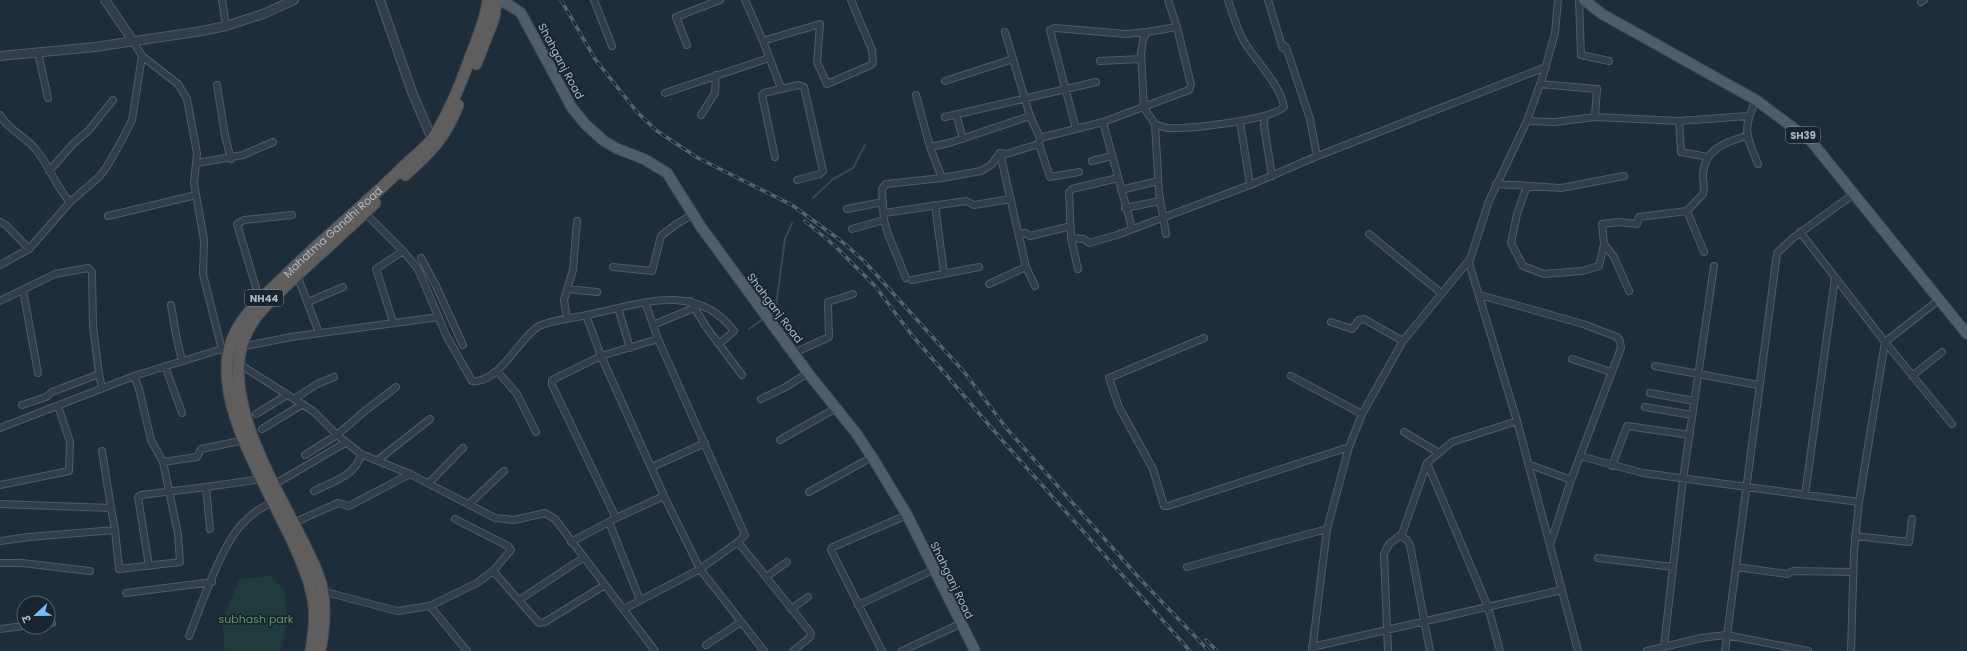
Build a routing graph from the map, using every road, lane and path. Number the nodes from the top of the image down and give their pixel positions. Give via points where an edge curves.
1 (105, 0) edge
2 (222, 0) edge
3 (294, 0) edge
4 (380, 0) edge
5 (488, 0) edge
6 (497, 0) edge
7 (514, 0) edge
8 (594, 0) edge
9 (720, 0) edge
10 (744, 0) edge
11 (851, 0) edge
12 (1168, 0) edge
13 (1228, 0) edge
14 (1268, 0) edge
15 (1558, 0) edge
16 (1579, 0) edge
17 (1584, 0) edge
18 (521, 13) junction
19 (494, 18) junction
20 (226, 26) junction
21 (1176, 27) junction
22 (1005, 32) dead end
23 (1147, 32) junction
24 (133, 41) junction
25 (763, 41) junction
26 (687, 45) dead end
27 (612, 46) dead end
28 (38, 53) junction
29 (0, 56) edge
30 (143, 58) junction
31 (769, 58) junction
32 (1013, 59) junction
33 (1141, 59) junction
34 (1100, 61) dead end
35 (1609, 61) dead end
36 (1546, 67) junction
37 (716, 75) junction
38 (945, 80) dead end
39 (1096, 82) dead end
40 (1540, 84) junction
41 (217, 85) dead end
42 (781, 88) junction
43 (1065, 88) junction
44 (665, 93) dead end
45 (916, 95) dead end
46 (48, 98) dead end
47 (1025, 99) junction
48 (113, 100) dead end
49 (1756, 100) junction
50 (1144, 108) junction
51 (956, 114) junction
52 (0, 115) edge
53 (701, 115) dead end
54 (1030, 116) junction
55 (1265, 116) junction
56 (1748, 116) junction
57 (945, 117) dead end
58 (1595, 117) junction
59 (1240, 121) junction
60 (1527, 121) junction
61 (1679, 121) junction
62 (1103, 122) junction
63 (1155, 124) junction
64 (1076, 129) junction
65 (1746, 136) junction
66 (963, 138) junction
67 (432, 140) junction
68 (1039, 141) junction
69 (273, 142) dead end
70 (930, 147) junction
71 (1000, 154) junction
72 (1112, 156) junction
73 (1317, 156) junction
74 (775, 157) dead end
75 (1708, 157) junction
76 (231, 158) junction
77 (1092, 161) dead end
78 (197, 164) junction
79 (1758, 164) dead end
80 (49, 171) junction
81 (1079, 172) dead end
82 (1272, 176) junction
83 (1624, 176) dead end
84 (942, 178) junction
85 (1118, 178) junction
86 (797, 180) dead end
87 (1158, 181) junction
88 (1496, 184) junction
89 (1250, 185) junction
90 (1527, 186) junction
91 (1121, 190) junction
92 (1855, 193) junction
93 (196, 195) junction
94 (1010, 199) junction
95 (1160, 201) junction
96 (70, 202) junction
97 (883, 202) junction
98 (935, 205) junction
99 (1125, 208) junction
100 (846, 209) dead end
101 (1687, 211) junction
102 (365, 213) junction
103 (693, 214) junction
104 (292, 215) dead end
105 (108, 216) dead end
106 (884, 216) junction
107 (1162, 218) junction
108 (577, 221) dead end
109 (0, 222) edge
110 (1071, 226) junction
111 (852, 228) dead end
112 (1132, 228) junction
113 (1800, 232) junction
114 (1018, 234) junction
115 (1166, 234) dead end
116 (1369, 234) dead end
117 (1071, 238) junction
118 (1604, 244) junction
119 (30, 249) junction
120 (403, 251) junction
121 (1704, 252) dead end
122 (421, 258) dead end
123 (1470, 259) junction
124 (0, 265) edge
125 (1714, 266) dead end
126 (613, 267) dead end
127 (978, 267) dead end
128 (1026, 267) junction
129 (1078, 269) dead end
130 (944, 273) junction
131 (298, 275) junction
132 (1835, 278) junction
133 (989, 284) dead end
134 (1034, 286) dead end
135 (343, 287) dead end
136 (567, 289) junction
137 (23, 290) junction
138 (1629, 291) dead end
139 (598, 292) dead end
140 (1441, 293) junction
141 (853, 294) dead end
142 (1480, 295) junction
143 (436, 297) junction
144 (1940, 299) junction
145 (0, 301) edge
146 (260, 301) junction
147 (690, 301) junction
148 (308, 302) junction
149 (645, 302) junction
150 (171, 305) dead end
151 (618, 308) junction
152 (694, 308) junction
153 (586, 315) junction
154 (439, 317) junction
155 (567, 319) junction
156 (393, 322) junction
157 (1331, 322) dead end
158 (653, 325) junction
159 (319, 333) junction
160 (1967, 334) edge
161 (1204, 338) dead end
162 (658, 339) junction
163 (1403, 341) junction
164 (1884, 342) junction
165 (719, 344) junction
166 (463, 345) dead end
167 (231, 348) junction
168 (630, 348) junction
169 (1942, 352) dead end
170 (794, 353) junction
171 (601, 356) junction
172 (1572, 359) dead end
173 (182, 361) junction
174 (239, 364) junction
175 (165, 366) junction
176 (1655, 366) dead end
177 (497, 371) junction
178 (1611, 372) junction
179 (38, 373) dead end
180 (808, 373) junction
181 (99, 374) junction
182 (1697, 374) junction
183 (742, 375) dead end
184 (134, 376) junction
185 (1291, 376) dead end
186 (1912, 376) junction
187 (334, 377) dead end
188 (1758, 385) junction
189 (396, 387) dead end
190 (102, 388) junction
191 (1650, 393) dead end
192 (287, 394) junction
193 (294, 399) junction
194 (761, 399) dead end
195 (1694, 401) junction
196 (303, 404) junction
197 (22, 405) dead end
198 (58, 406) junction
199 (1646, 407) dead end
200 (836, 408) junction
201 (182, 413) dead end
202 (256, 414) dead end
203 (1362, 414) junction
204 (1692, 415) junction
205 (430, 419) dead end
206 (1517, 421) junction
207 (1952, 424) dead end
208 (0, 428) edge
209 (262, 429) dead end
210 (536, 432) dead end
211 (1404, 432) dead end
212 (337, 435) junction
213 (1690, 435) junction
214 (245, 440) junction
215 (780, 440) dead end
216 (345, 443) junction
217 (705, 443) junction
218 (1349, 447) junction
219 (463, 448) dead end
220 (102, 451) dead end
221 (1439, 453) junction
222 (361, 454) junction
223 (305, 455) dead end
224 (872, 456) junction
225 (1580, 456) junction
226 (378, 460) junction
227 (163, 462) junction
228 (1427, 463) junction
229 (1528, 464) junction
230 (1612, 466) junction
231 (652, 467) junction
232 (504, 471) dead end
233 (410, 474) junction
234 (262, 479) junction
235 (1683, 479) junction
236 (1571, 480) junction
237 (429, 483) junction
238 (275, 484) junction
239 (0, 485) edge
240 (206, 487) junction
241 (1745, 487) junction
242 (314, 491) dead end
243 (168, 492) junction
244 (809, 492) dead end
245 (1806, 495) junction
246 (664, 496) junction
247 (272, 502) junction
248 (1859, 502) junction
249 (0, 504) edge
250 (469, 504) junction
251 (111, 508) junction
252 (907, 515) junction
253 (616, 518) junction
254 (455, 519) dead end
255 (1912, 519) dead end
256 (609, 522) junction
257 (294, 523) junction
258 (210, 529) dead end
259 (1327, 529) junction
260 (115, 530) junction
261 (1401, 536) junction
262 (1855, 536) junction
263 (0, 541) edge
264 (571, 542) junction
265 (738, 542) junction
266 (1550, 543) junction
267 (583, 558) junction
268 (1598, 558) dead end
269 (787, 562) dead end
270 (0, 563) edge
271 (149, 566) junction
272 (1187, 567) dead end
273 (1673, 567) junction
274 (1736, 567) junction
275 (700, 569) junction
276 (933, 570) junction
277 (493, 571) junction
278 (90, 572) dead end
279 (1853, 572) junction
280 (766, 577) junction
281 (212, 582) junction
282 (605, 586) junction
283 (1562, 590) junction
284 (322, 591) junction
285 (126, 593) dead end
286 (808, 597) dead end
287 (519, 600) junction
288 (640, 600) junction
289 (858, 605) junction
290 (430, 606) junction
291 (1488, 607) junction
292 (624, 609) junction
293 (791, 609) junction
294 (1425, 621) junction
295 (741, 622) junction
296 (960, 624) junction
297 (16, 627) edge
298 (0, 629) edge
299 (1388, 630) junction
300 (1726, 635) junction
301 (190, 636) dead end
302 (706, 646) dead end
303 (1664, 646) junction
304 (1312, 649) edge
305 (312, 651) edge
306 (320, 651) edge
307 (467, 651) edge
308 (655, 651) edge
309 (764, 651) edge
310 (793, 651) edge
311 (882, 651) edge
312 (902, 651) edge
313 (975, 651) edge
314 (1388, 651) edge
315 (1430, 651) edge
316 (1500, 651) edge
317 (1578, 651) edge
318 (1649, 651) edge
319 (1725, 651) edge
320 (1808, 651) edge
321 (1851, 651) edge

1 - 24 street
2 - 20 street
3 - 20 street via 263,14
4 - 67 street via 412,92
5 - 67 highway, Mahatma Gandhi Road / NH44 via 487,14 467,68 450,109
6 - 18 main road
6 - 19 highway, Mahatma Gandhi Road / NH44
7 - 18 main road, Shahganj Road
8 - 27 street
9 - 26 street via 676,17
10 - 25 street
11 - 25 street via 872,50 873,62 868,66 827,84 817,62 820,24
12 - 21 street
13 - 55 street via 1244,42 1263,67 1284,105
14 - 73 street via 1282,46 1286,47 1310,119
15 - 36 street via 1555,33
16 - 35 street via 1581,55
17 - 49 main road, SH39 via 1602,14
18 - 19 main road via 507,9 500,11
18 - 103 main road, Shahganj Road via 572,108 586,125 604,142 667,173
19 - 102 highway, Mahatma Gandhi Road / NH44 via 444,134 427,155
20 - 24 street
21 - 23 street
21 - 50 street via 1191,89
22 - 32 street
23 - 33 street via 1143,40
23 - 43 street via 1126,34 1051,30
24 - 28 street
24 - 30 street
25 - 31 street
28 - 29 street
28 - 46 street
30 - 78 street via 174,80 184,93 194,129
30 - 96 street via 132,120 128,128 99,177
31 - 37 street
31 - 42 street
32 - 38 street
32 - 47 street
33 - 34 street
33 - 50 street
36 - 40 street
36 - 73 street
37 - 44 street
37 - 53 street via 715,92
39 - 43 street
40 - 58 street via 1597,89
40 - 60 street
41 - 76 street
42 - 74 street via 762,95
42 - 86 street via 798,85 804,87 822,169 820,174
43 - 47 street
43 - 64 street
45 - 70 street
47 - 51 street
47 - 54 street
48 - 80 street via 89,130
49 - 56 street
49 - 92 main road, SH39 via 1811,141
50 - 62 street
50 - 63 street
51 - 57 street
51 - 66 street
52 - 80 street via 11,129 34,147
54 - 66 street
54 - 68 street
55 - 59 street
55 - 82 street via 1264,126
56 - 61 street
56 - 65 street
58 - 60 street via 1555,122
58 - 61 street
59 - 63 street via 1184,128 1168,128
59 - 89 street
60 - 88 street
61 - 75 street via 1682,152
62 - 64 street
62 - 72 street
63 - 87 street
64 - 68 street
65 - 75 street via 1720,145
65 - 79 street
66 - 70 street
67 - 146 highway, Mahatma Gandhi Road / NH44
68 - 71 street
68 - 81 street via 1050,177
69 - 76 street
70 - 84 street
71 - 84 street via 985,169
71 - 94 street
72 - 77 street
72 - 85 street
73 - 82 street
75 - 101 street via 1703,175 1703,194
76 - 78 street
78 - 93 street via 194,173
80 - 96 street via 61,193
82 - 89 street
83 - 90 street via 1561,188
84 - 97 street via 886,184 882,189
85 - 91 street
85 - 110 street via 1070,190
87 - 91 street
87 - 95 street
88 - 90 street
88 - 123 street
89 - 107 street
90 - 118 street via 1517,214 1511,243 1523,266 1544,274 1596,268 1600,264
91 - 99 street
92 - 113 street
92 - 144 main road, SH39
93 - 105 street
93 - 167 street via 204,240 203,274
94 - 98 street via 974,205 966,201
94 - 114 street
95 - 99 street
95 - 107 street
96 - 119 street
97 - 100 street
97 - 106 street
98 - 106 street
98 - 130 street
99 - 112 street
101 - 118 street via 1639,217 1637,224 1602,224
101 - 121 street
102 - 120 street
102 - 131 highway, Mahatma Gandhi Road / NH44
103 - 126 street via 661,236 652,271
103 - 170 main road, Shahganj Road
104 - 146 street via 244,220 237,224
106 - 111 street
106 - 130 street via 888,234 909,279
107 - 112 street
107 - 115 street
108 - 136 street via 573,270
109 - 119 street
110 - 114 street via 1030,236 1025,233
110 - 117 street
112 - 117 street via 1089,243
113 - 132 street
113 - 188 street via 1777,253
114 - 128 street
116 - 140 street
117 - 129 street
118 - 138 street via 1614,257
119 - 124 street
120 - 143 street
120 - 156 street via 376,269
122 - 143 street
123 - 140 street
123 - 142 street
125 - 182 street
127 - 130 street
128 - 133 street
128 - 134 street
131 - 148 street
131 - 167 highway, Mahatma Gandhi Road / NH44 via 272,298
132 - 164 street
132 - 245 street
135 - 148 street
136 - 139 street
136 - 155 street via 564,303
137 - 145 street
137 - 179 street
137 - 181 street via 60,272 87,268 91,270 93,326
140 - 163 street
141 - 170 street via 828,302 829,336
142 - 178 street via 1583,324 1617,337 1621,348
142 - 206 street
143 - 154 street
143 - 166 street
144 - 160 main road, SH39
144 - 164 street
146 - 167 highway, Mahatma Gandhi Road / NH44 via 244,319
147 - 149 street via 676,299
147 - 152 street
147 - 165 street via 717,313 734,330
148 - 159 street
149 - 151 street
149 - 158 street
150 - 173 street
151 - 153 street
151 - 168 street
152 - 158 street
152 - 165 street
153 - 155 street
153 - 171 street
154 - 156 street
154 - 177 street via 471,381 479,381
155 - 177 street via 542,324 534,329
156 - 159 street
157 - 163 street via 1352,329 1359,320 1364,319
158 - 162 street
159 - 167 street
161 - 218 street via 1109,378 1119,407 1153,469 1164,506
162 - 168 street
162 - 217 street
163 - 203 street
164 - 186 street
164 - 248 street
165 - 183 street
167 - 173 street
167 - 174 highway, Mahatma Gandhi Road / NH44
167 - 214 highway, Mahatma Gandhi Road / NH44 via 228,361 229,394
168 - 171 street
169 - 186 street
170 - 180 main road, Shahganj Road
171 - 231 street
171 - 253 street via 554,378 552,383
172 - 178 street
173 - 175 street
174 - 192 street
174 - 238 highway, Mahatma Gandhi Road / NH44 via 242,403 254,440
175 - 184 street
175 - 201 street
176 - 182 street
177 - 210 street via 517,394
178 - 225 street
180 - 194 street
180 - 200 main road, Shahganj Road
181 - 190 street
181 - 197 street
182 - 188 street
182 - 195 street
184 - 190 street
184 - 227 street via 140,389 151,440
185 - 203 street
186 - 207 street
187 - 193 street via 317,384
188 - 241 street
189 - 212 street
190 - 198 street
191 - 195 street
192 - 193 street
192 - 202 street
193 - 196 street
195 - 204 street
196 - 209 street
196 - 212 street
198 - 208 street
198 - 239 street via 70,442 69,471
199 - 204 street
200 - 215 street
200 - 224 main road, Shahganj Road
203 - 218 street
204 - 213 street
205 - 226 street
206 - 221 street via 1452,442
206 - 229 street
211 - 221 street
212 - 216 street
212 - 223 street
213 - 230 street via 1627,426
213 - 235 street
214 - 227 street via 201,449 197,457
214 - 234 highway, Mahatma Gandhi Road / NH44
216 - 222 street
216 - 238 street
217 - 231 street
217 - 265 street via 745,534
218 - 259 street
219 - 237 street
220 - 251 street
221 - 228 street
222 - 226 street
222 - 242 street via 359,463 351,472
224 - 244 street
224 - 252 main road, Shahganj Road
225 - 230 street
225 - 236 street
226 - 233 street
227 - 243 street
228 - 261 street
228 - 291 street
229 - 236 street
229 - 266 street
230 - 235 street
231 - 246 street
232 - 250 street
233 - 237 street
233 - 257 street via 349,506 340,502
234 - 240 street
234 - 247 highway, Mahatma Gandhi Road / NH44
235 - 241 street
235 - 273 street
236 - 266 street
237 - 250 street
238 - 257 highway, Mahatma Gandhi Road / NH44
240 - 243 street
240 - 258 street
241 - 245 street
241 - 274 street
243 - 271 street via 141,495 137,499
243 - 271 street via 178,534 180,561
245 - 248 street
246 - 253 street
246 - 275 street
247 - 281 street via 241,524 219,562
247 - 305 highway, Mahatma Gandhi Road / NH44 via 302,560 311,590 316,616
248 - 262 street
249 - 251 street
250 - 264 street via 502,520 514,520 545,512 555,519
251 - 260 street
252 - 276 main road, Shahganj Road
252 - 289 street via 832,548
253 - 256 street
254 - 277 street via 510,548 510,552
255 - 262 street via 1909,542
256 - 264 street
256 - 288 street
257 - 284 highway, Mahatma Gandhi Road / NH44
259 - 272 street
259 - 304 street
260 - 263 street
260 - 271 street via 118,568
261 - 294 street via 1410,545
261 - 299 street via 1389,544 1384,554
262 - 279 street
264 - 267 street
265 - 275 street
265 - 280 street
266 - 283 street
267 - 282 street
267 - 287 street
268 - 273 street
269 - 280 street
270 - 278 street via 22,563
273 - 303 street
274 - 279 street via 1788,574 1793,571
274 - 300 street
275 - 288 street
275 - 295 street
276 - 289 street
276 - 296 main road, Shahganj Road
277 - 287 street
277 - 290 street via 477,583
279 - 321 street
280 - 293 street
281 - 285 street
281 - 301 street
282 - 287 street via 540,623
282 - 292 street
283 - 291 street
283 - 317 street
284 - 290 street via 397,611
284 - 306 highway, Mahatma Gandhi Road / NH44 via 324,612
286 - 293 street
288 - 292 street
289 - 311 street
290 - 307 street
291 - 294 street
291 - 316 street
292 - 308 street
293 - 310 street via 811,634
294 - 299 street
294 - 315 street
295 - 302 street
295 - 309 street
296 - 312 street
296 - 313 main road, Shahganj Road
297 - 298 street
299 - 304 street
299 - 314 street
300 - 303 street
300 - 319 street
300 - 320 street
303 - 318 street

